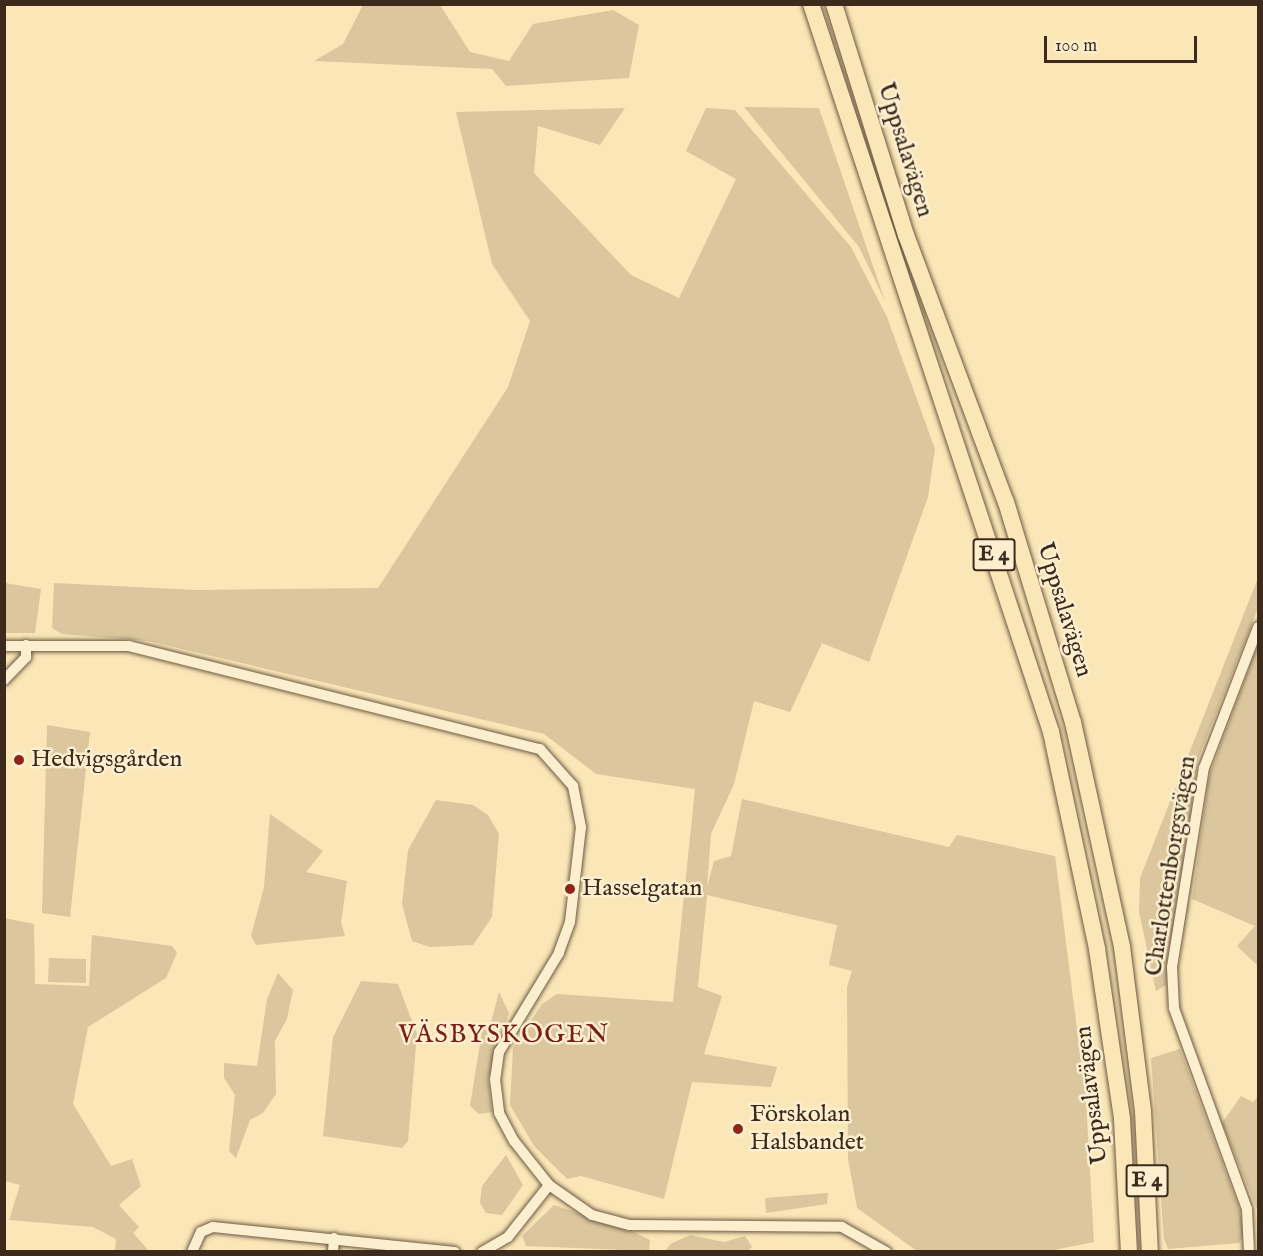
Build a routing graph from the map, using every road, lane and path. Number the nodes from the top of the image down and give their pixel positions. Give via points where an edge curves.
1 (811, 4) edge
2 (834, 4) edge
3 (1258, 627) edge
4 (26, 645) junction
5 (4, 646) edge
6 (4, 680) edge
7 (549, 1185) junction
8 (334, 1238) junction
9 (192, 1251) edge
10 (333, 1251) edge
11 (455, 1251) edge
12 (482, 1251) edge
13 (886, 1251) edge
14 (1129, 1251) edge
15 (1150, 1251) edge
16 (1249, 1251) edge

1 - 14 highway, Uppsalavägen / E 4 via 1051,732 1104,994 1122,1119
2 - 15 highway, Uppsalavägen / E 4 via 906,235 1006,502 1073,722 1122,947 1143,1111
3 - 16 street, Charlottenborgsvägen via 1204,768 1172,967 1182,1035 1247,1209
4 - 5 street
4 - 6 street via 26,657
4 - 7 street via 129,646 522,741 553,758 580,805 570,922 544,980 508,1031 495,1079 499,1113
7 - 12 street via 508,1237
7 - 13 street via 592,1215 630,1225 842,1227
8 - 9 street via 213,1227 201,1232
8 - 10 street
8 - 11 street

